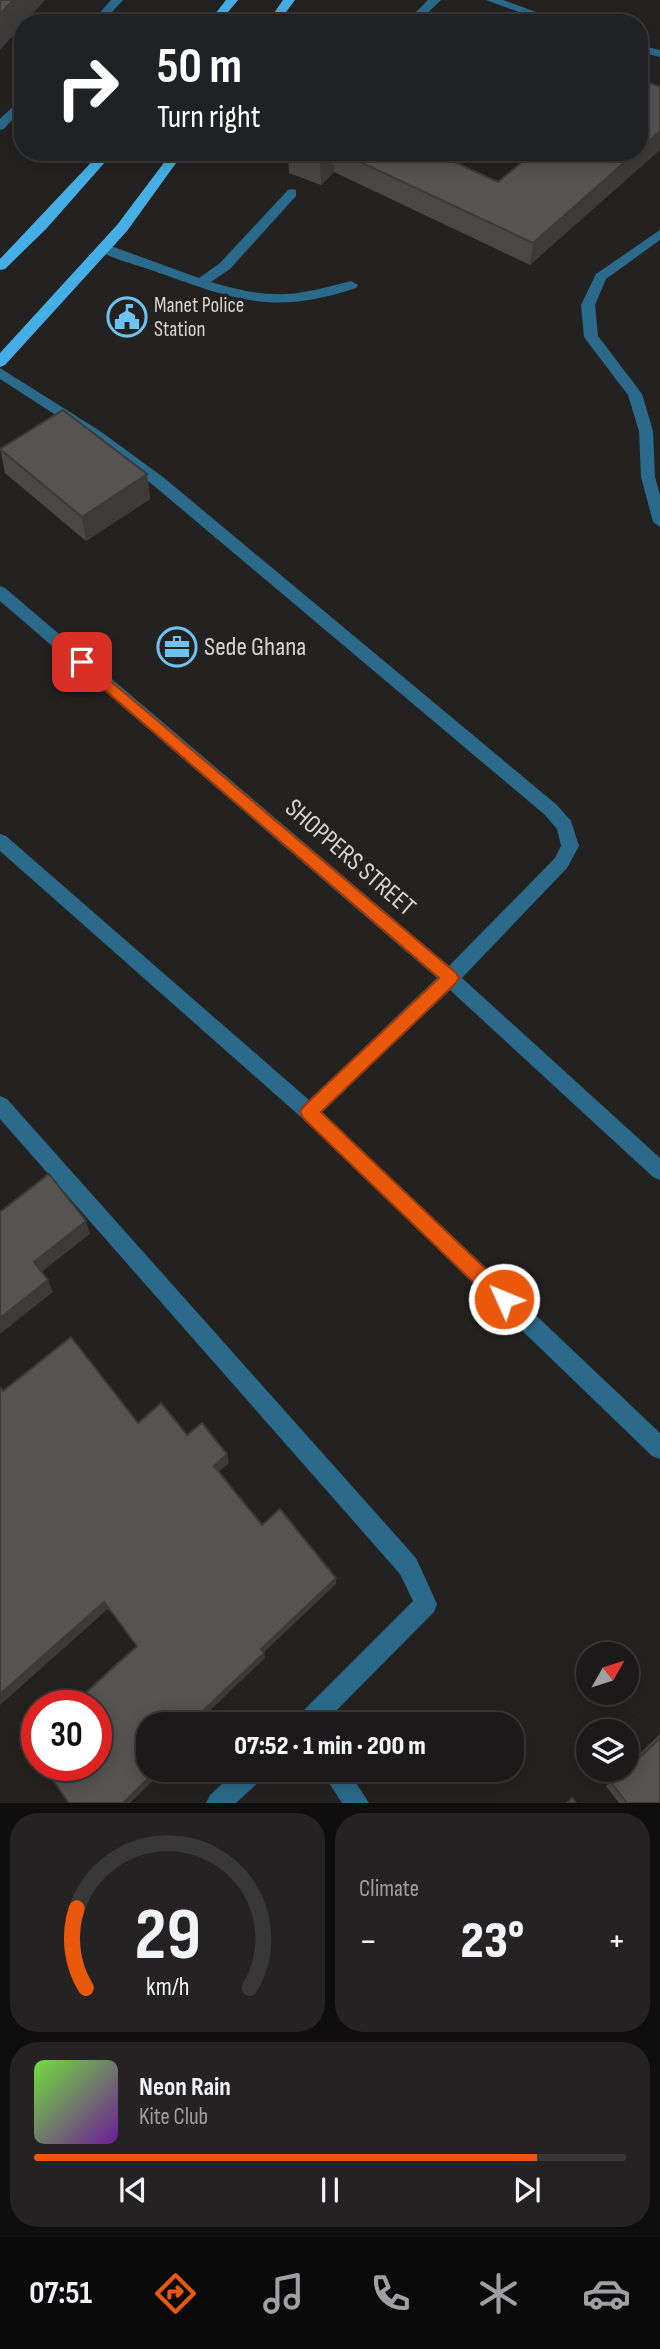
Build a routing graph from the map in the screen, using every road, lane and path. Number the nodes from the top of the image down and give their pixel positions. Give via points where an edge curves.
1 (117, 0) edge
2 (232, 0) edge
3 (270, 0) edge
4 (435, 0) edge
5 (492, 0) edge
6 (287, 2) edge
7 (104, 14) edge
8 (220, 14) edge
9 (420, 14) edge
10 (534, 14) edge
11 (14, 110) edge
12 (0, 125) edge
13 (100, 161) edge
14 (171, 161) edge
15 (292, 193) dead end
16 (660, 234) edge
17 (103, 248) junction
18 (0, 266) edge
19 (201, 283) junction
20 (351, 285) dead end
21 (0, 362) edge
22 (0, 373) edge
23 (660, 522) edge
24 (0, 592) edge
25 (0, 841) edge
26 (450, 978) junction
27 (0, 1105) edge
28 (309, 1112) junction
29 (660, 1171) edge
30 (660, 1448) edge
31 (318, 1712) edge
32 (241, 1782) edge
33 (342, 1782) edge
34 (218, 1803) edge
35 (357, 1803) edge

1 - 7 street
2 - 8 main road
3 - 6 main road
4 - 9 street
5 - 10 street
11 - 12 street
13 - 18 main road
14 - 17 main road
15 - 19 street via 225,266
16 - 23 street via 601,277 588,304 591,337 635,394 646,431 648,477
17 - 19 street
17 - 21 main road
19 - 20 street via 253,299 288,302
22 - 26 street via 158,481 551,810 565,827 570,846 561,863
24 - 26 street, SHOPPERS STREET
25 - 28 street
26 - 28 street
26 - 29 street, SHOPPERS STREET
27 - 31 street via 408,1566 426,1604
28 - 30 street
32 - 34 street
33 - 35 street

